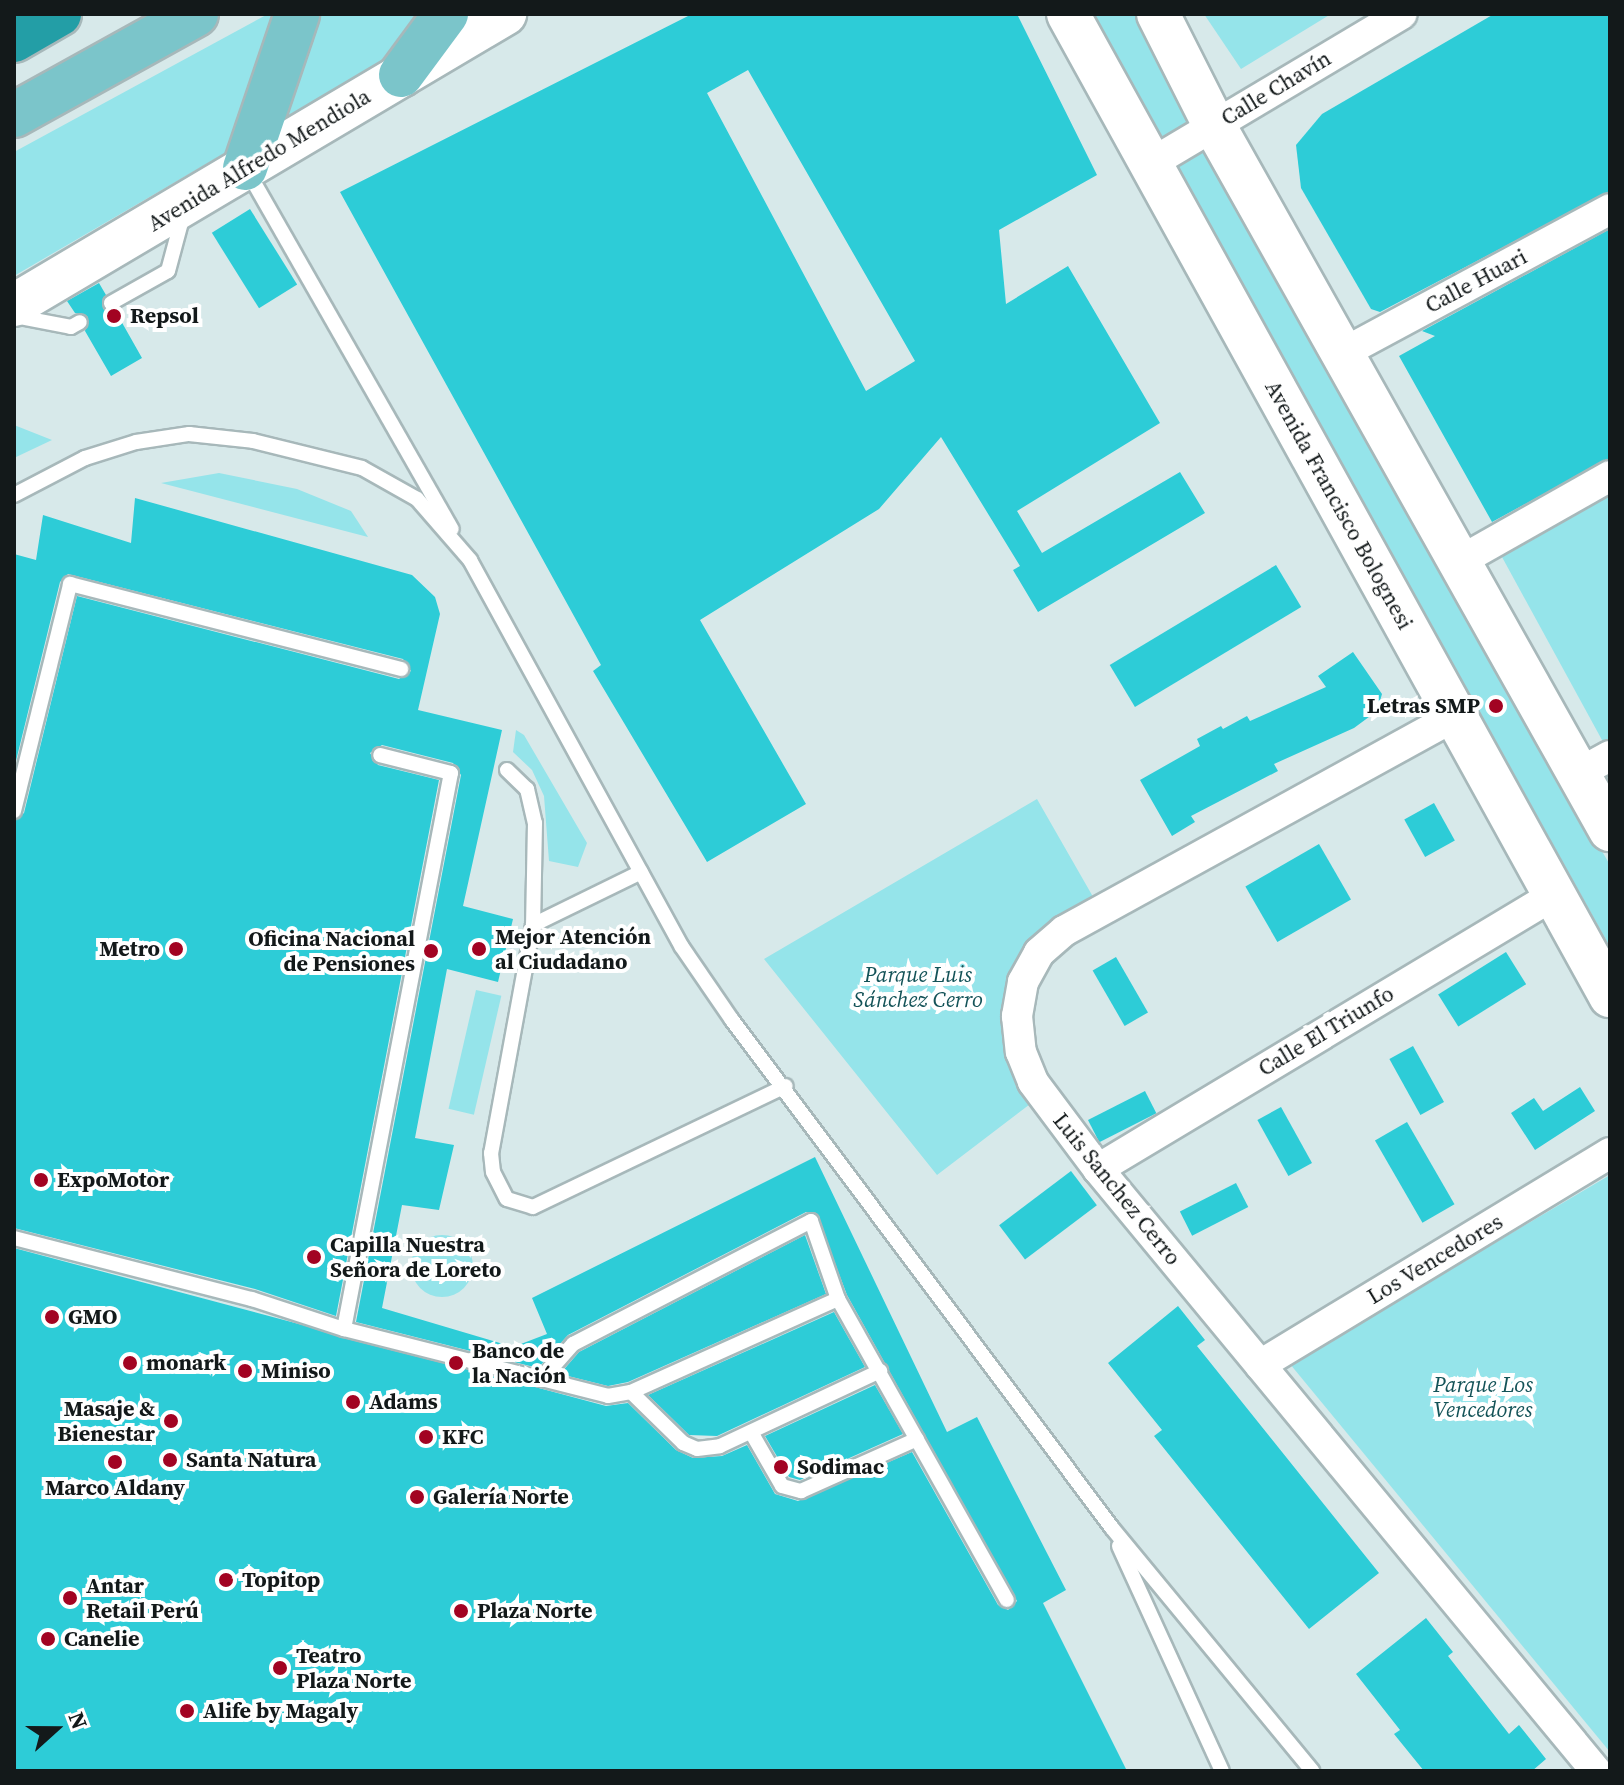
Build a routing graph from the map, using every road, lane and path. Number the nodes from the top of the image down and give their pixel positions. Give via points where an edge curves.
1 (59, 14) edge
2 (196, 14) edge
3 (297, 14) edge
4 (446, 14) edge
5 (505, 14) edge
6 (1068, 14) edge
7 (1158, 14) edge
8 (1402, 14) edge
9 (14, 40) edge
10 (401, 75) junction
11 (14, 115) edge
12 (1214, 125) junction
13 (1150, 164) junction
14 (245, 168) junction
15 (186, 203) junction
16 (1610, 209) edge
17 (111, 303) dead end
18 (14, 305) edge
19 (14, 316) edge
20 (80, 322) dead end
21 (1343, 353) junction
22 (1610, 476) edge
23 (14, 495) edge
24 (470, 560) junction
25 (1460, 561) junction
26 (401, 669) dead end
27 (1455, 716) junction
28 (380, 755) dead end
29 (1595, 765) edge
30 (507, 770) dead end
31 (14, 811) edge
32 (1610, 830) edge
33 (641, 872) junction
34 (1554, 895) junction
35 (533, 925) junction
36 (1610, 996) edge
37 (785, 1086) junction
38 (1610, 1153) edge
39 (1098, 1169) junction
40 (14, 1238) edge
41 (838, 1299) junction
42 (344, 1329) junction
43 (1260, 1365) junction
44 (880, 1371) junction
45 (542, 1379) junction
46 (631, 1392) junction
47 (751, 1432) junction
48 (917, 1439) junction
49 (1112, 1528) junction
50 (1007, 1600) dead end
51 (1222, 1771) edge
52 (1312, 1771) edge
53 (1596, 1771) edge

1 - 9 highway
2 - 11 main road
3 - 14 main road
4 - 10 main road
5 - 10 main road, Avenida Alfredo Mendiola
6 - 13 main road, Avenida Francisco Bolognesi
7 - 12 main road
8 - 12 street, Calle Chavín
10 - 14 main road, Avenida Alfredo Mendiola
12 - 13 street, Calle Chavín
12 - 21 main road
13 - 27 main road, Avenida Francisco Bolognesi
14 - 15 main road, Avenida Alfredo Mendiola
14 - 24 lane
15 - 17 lane via 168,271
15 - 18 main road, Avenida Alfredo Mendiola
16 - 21 street, Calle Huari
19 - 20 lane via 71,327
21 - 25 main road
22 - 25 street
23 - 24 lane via 85,458 136,442 189,434 253,441 362,468 417,499
24 - 33 lane
25 - 29 main road
26 - 31 lane via 70,584
27 - 34 main road, Avenida Francisco Bolognesi
27 - 39 street, Luis Sanchez Cerro via 1087,916 1039,953 1018,999 1021,1052 1033,1082
28 - 42 lane via 451,773
29 - 32 main road
30 - 35 lane via 532,801
33 - 35 lane
33 - 37 lane via 682,947
34 - 36 main road, Avenida Francisco Bolognesi
34 - 39 street, Calle El Triunfo
35 - 37 lane via 493,1133 493,1172 507,1199 533,1207
37 - 49 lane
38 - 43 street, Los Vencedores
39 - 43 street, Luis Sanchez Cerro
40 - 42 lane via 252,1299
41 - 44 lane
41 - 45 lane via 811,1221 573,1344
41 - 46 lane
42 - 45 lane
43 - 53 street, Luis Sanchez Cerro
44 - 47 lane
44 - 48 lane
45 - 46 lane via 608,1396
46 - 47 lane via 683,1443 697,1449 720,1446
47 - 48 lane via 782,1486 801,1491
48 - 50 lane
49 - 51 lane
49 - 52 lane

